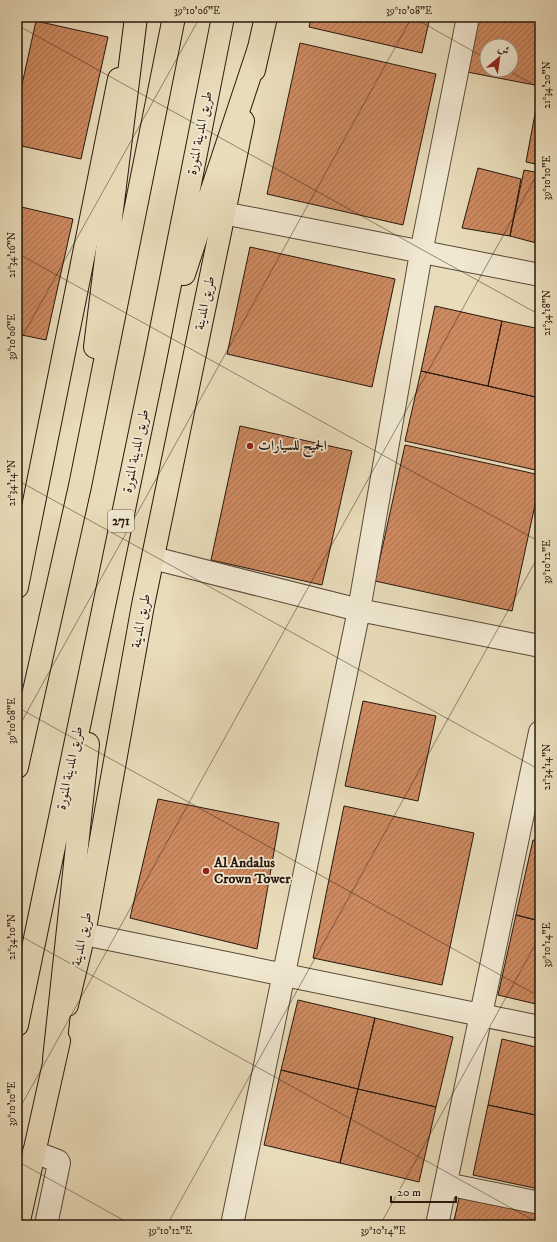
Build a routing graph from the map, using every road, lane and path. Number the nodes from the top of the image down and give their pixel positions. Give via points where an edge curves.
1 (132, 17) edge
2 (136, 17) edge
3 (174, 17) edge
4 (223, 17) edge
5 (266, 17) edge
6 (468, 17) edge
7 (258, 51) junction
8 (223, 213) junction
9 (421, 253) junction
10 (540, 275) edge
11 (155, 360) junction
12 (80, 486) junction
13 (152, 558) junction
14 (18, 573) edge
15 (359, 610) junction
16 (102, 616) junction
17 (540, 646) edge
18 (540, 732) edge
19 (17, 767) edge
20 (84, 934) junction
21 (283, 976) junction
22 (481, 1015) junction
23 (17, 1025) edge
24 (540, 1027) edge
25 (54, 1059) junction
26 (34, 1152) junction
27 (446, 1184) junction
28 (540, 1203) edge
29 (18, 1225) edge
30 (46, 1225) edge
31 (232, 1225) edge
32 (437, 1225) edge

1 - 14 main road
2 - 12 main road via 101,289
3 - 12 main road
4 - 11 main road, طريق المدينة المنورة / 271
5 - 7 main road, طريق المدينة
6 - 9 street
7 - 8 main road, طريق المدينة
7 - 11 main road
8 - 9 street
8 - 13 main road, طريق المدينة
9 - 10 street
9 - 15 street
11 - 16 main road, طريق المدينة المنورة / 271
12 - 19 main road
13 - 15 street
13 - 20 main road, طريق المدينة
15 - 17 street
15 - 21 street
16 - 23 main road, طريق المدينة المنورة / 271
16 - 25 main road
18 - 22 street
20 - 21 street
20 - 25 main road, طريق المدينة
21 - 22 street
21 - 31 street
22 - 24 street
22 - 27 street
25 - 26 main road, طريق المدينة
26 - 29 main road, طريق المدينة
26 - 30 street via 58,1160 59,1163
27 - 28 street
27 - 32 street

